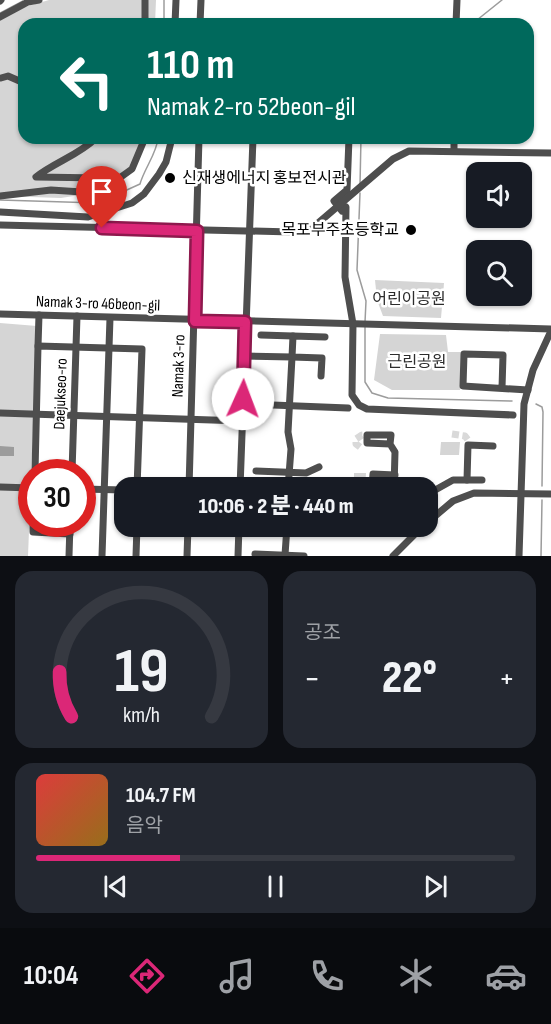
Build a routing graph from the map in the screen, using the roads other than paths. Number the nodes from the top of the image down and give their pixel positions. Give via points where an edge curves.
1 (39, 0) edge
2 (145, 0) edge
3 (176, 0) edge
4 (201, 0) edge
5 (457, 0) edge
6 (0, 17) edge
7 (145, 18) edge
8 (175, 18) edge
9 (200, 18) edge
10 (456, 18) edge
11 (1, 78) edge
12 (18, 80) edge
13 (90, 144) edge
14 (142, 144) edge
15 (170, 144) edge
16 (199, 144) edge
17 (253, 144) edge
18 (349, 144) edge
19 (454, 144) edge
20 (454, 151) junction
21 (551, 153) edge
22 (115, 182) junction
23 (0, 196) edge
24 (338, 206) junction
25 (0, 212) edge
26 (0, 225) edge
27 (197, 231) junction
28 (250, 232) junction
29 (0, 314) edge
30 (39, 315) junction
31 (77, 316) junction
32 (110, 318) junction
33 (195, 321) junction
34 (245, 322) junction
35 (353, 324) junction
36 (551, 330) edge
37 (261, 335) dead end
38 (293, 336) junction
39 (325, 337) dead end
40 (38, 346) junction
41 (76, 347) junction
42 (110, 348) junction
43 (244, 356) junction
44 (292, 357) junction
45 (321, 376) dead end
46 (502, 388) junction
47 (528, 390) junction
48 (249, 404) dead end
49 (290, 405) junction
50 (348, 408) dead end
51 (0, 413) edge
52 (36, 415) junction
53 (513, 415) dead end
54 (74, 416) junction
55 (108, 417) junction
56 (140, 418) junction
57 (191, 420) junction
58 (242, 421) junction
59 (390, 444) dead end
60 (493, 446) dead end
61 (35, 459) edge
62 (72, 459) edge
63 (319, 467) dead end
64 (256, 471) dead end
65 (290, 472) junction
66 (395, 475) joint
67 (137, 477) edge
68 (189, 477) edge
69 (240, 477) edge
70 (289, 477) edge
71 (373, 477) edge
72 (467, 480) junction
73 (482, 480) dead end
74 (0, 487) edge
75 (18, 488) edge
76 (438, 488) edge
77 (96, 489) edge
78 (103, 489) junction
79 (114, 490) edge
80 (521, 494) junction
81 (551, 494) edge
82 (438, 512) edge
83 (70, 537) edge
84 (136, 537) edge
85 (188, 537) edge
86 (239, 537) edge
87 (286, 537) edge
88 (412, 537) edge
89 (255, 554) dead end
90 (285, 555) edge
91 (69, 556) edge
92 (102, 556) edge
93 (136, 556) edge
94 (187, 556) edge
95 (238, 556) edge
96 (304, 556) edge
97 (393, 556) edge
98 (519, 556) edge

1 - 6 street
2 - 7 street
3 - 8 street
4 - 9 street
5 - 10 street
11 - 12 street
13 - 22 street via 36,177 101,178
14 - 22 street via 132,169
15 - 25 street via 159,174 132,203 88,217
16 - 27 street, Namak 3-ro
17 - 28 street
18 - 24 street via 347,190 334,201
19 - 20 street
20 - 21 street
20 - 24 street via 409,151 393,159
22 - 23 street via 82,192 51,190
24 - 28 street via 310,228 286,233
24 - 35 street via 342,210 346,207 345,277
26 - 27 street
27 - 28 street
27 - 33 street, Namak 3-ro
28 - 34 street
29 - 30 street, Namak 3-ro 46beon-gil
30 - 31 street, Namak 3-ro 46beon-gil
30 - 40 street
31 - 32 street, Namak 3-ro 46beon-gil
31 - 41 street, Daejukseo-ro
32 - 33 street, Namak 3-ro 46beon-gil
32 - 42 street
33 - 34 street, Namak 3-ro 46beon-gil
33 - 57 street, Namak 3-ro
34 - 35 street, Namak 3-ro 46beon-gil
34 - 43 street
35 - 36 street, Namak 3-ro 46beon-gil
35 - 53 street via 352,395 359,405 367,409
36 - 47 street
37 - 38 street
38 - 39 street
38 - 44 street
40 - 41 street
40 - 52 street
41 - 42 street
41 - 54 street, Daejukseo-ro
42 - 55 street
42 - 56 street via 142,349
43 - 44 street
43 - 58 street
44 - 45 street via 322,358
44 - 49 street
46 - 46 street via 463,387 464,354 503,355
46 - 47 street
47 - 80 street via 523,415
48 - 49 street
49 - 50 street
49 - 65 street
51 - 52 street
52 - 54 street
52 - 61 street
54 - 55 street
54 - 62 street, Daejukseo-ro
55 - 56 street
55 - 78 street
56 - 57 street
56 - 67 street
57 - 58 street
57 - 68 street, Namak 3-ro
58 - 69 street
59 - 66 street via 395,452
60 - 72 street via 468,442
63 - 65 street via 306,473
64 - 65 street
65 - 70 street
66 - 71 street
72 - 73 street
72 - 76 street via 453,480
74 - 75 street
77 - 78 street
78 - 79 street
78 - 92 street
80 - 81 street
80 - 82 street via 474,493
80 - 98 street
83 - 91 street
84 - 93 street
85 - 94 street
86 - 95 street
87 - 90 street
88 - 97 street
89 - 90 street
90 - 96 street

